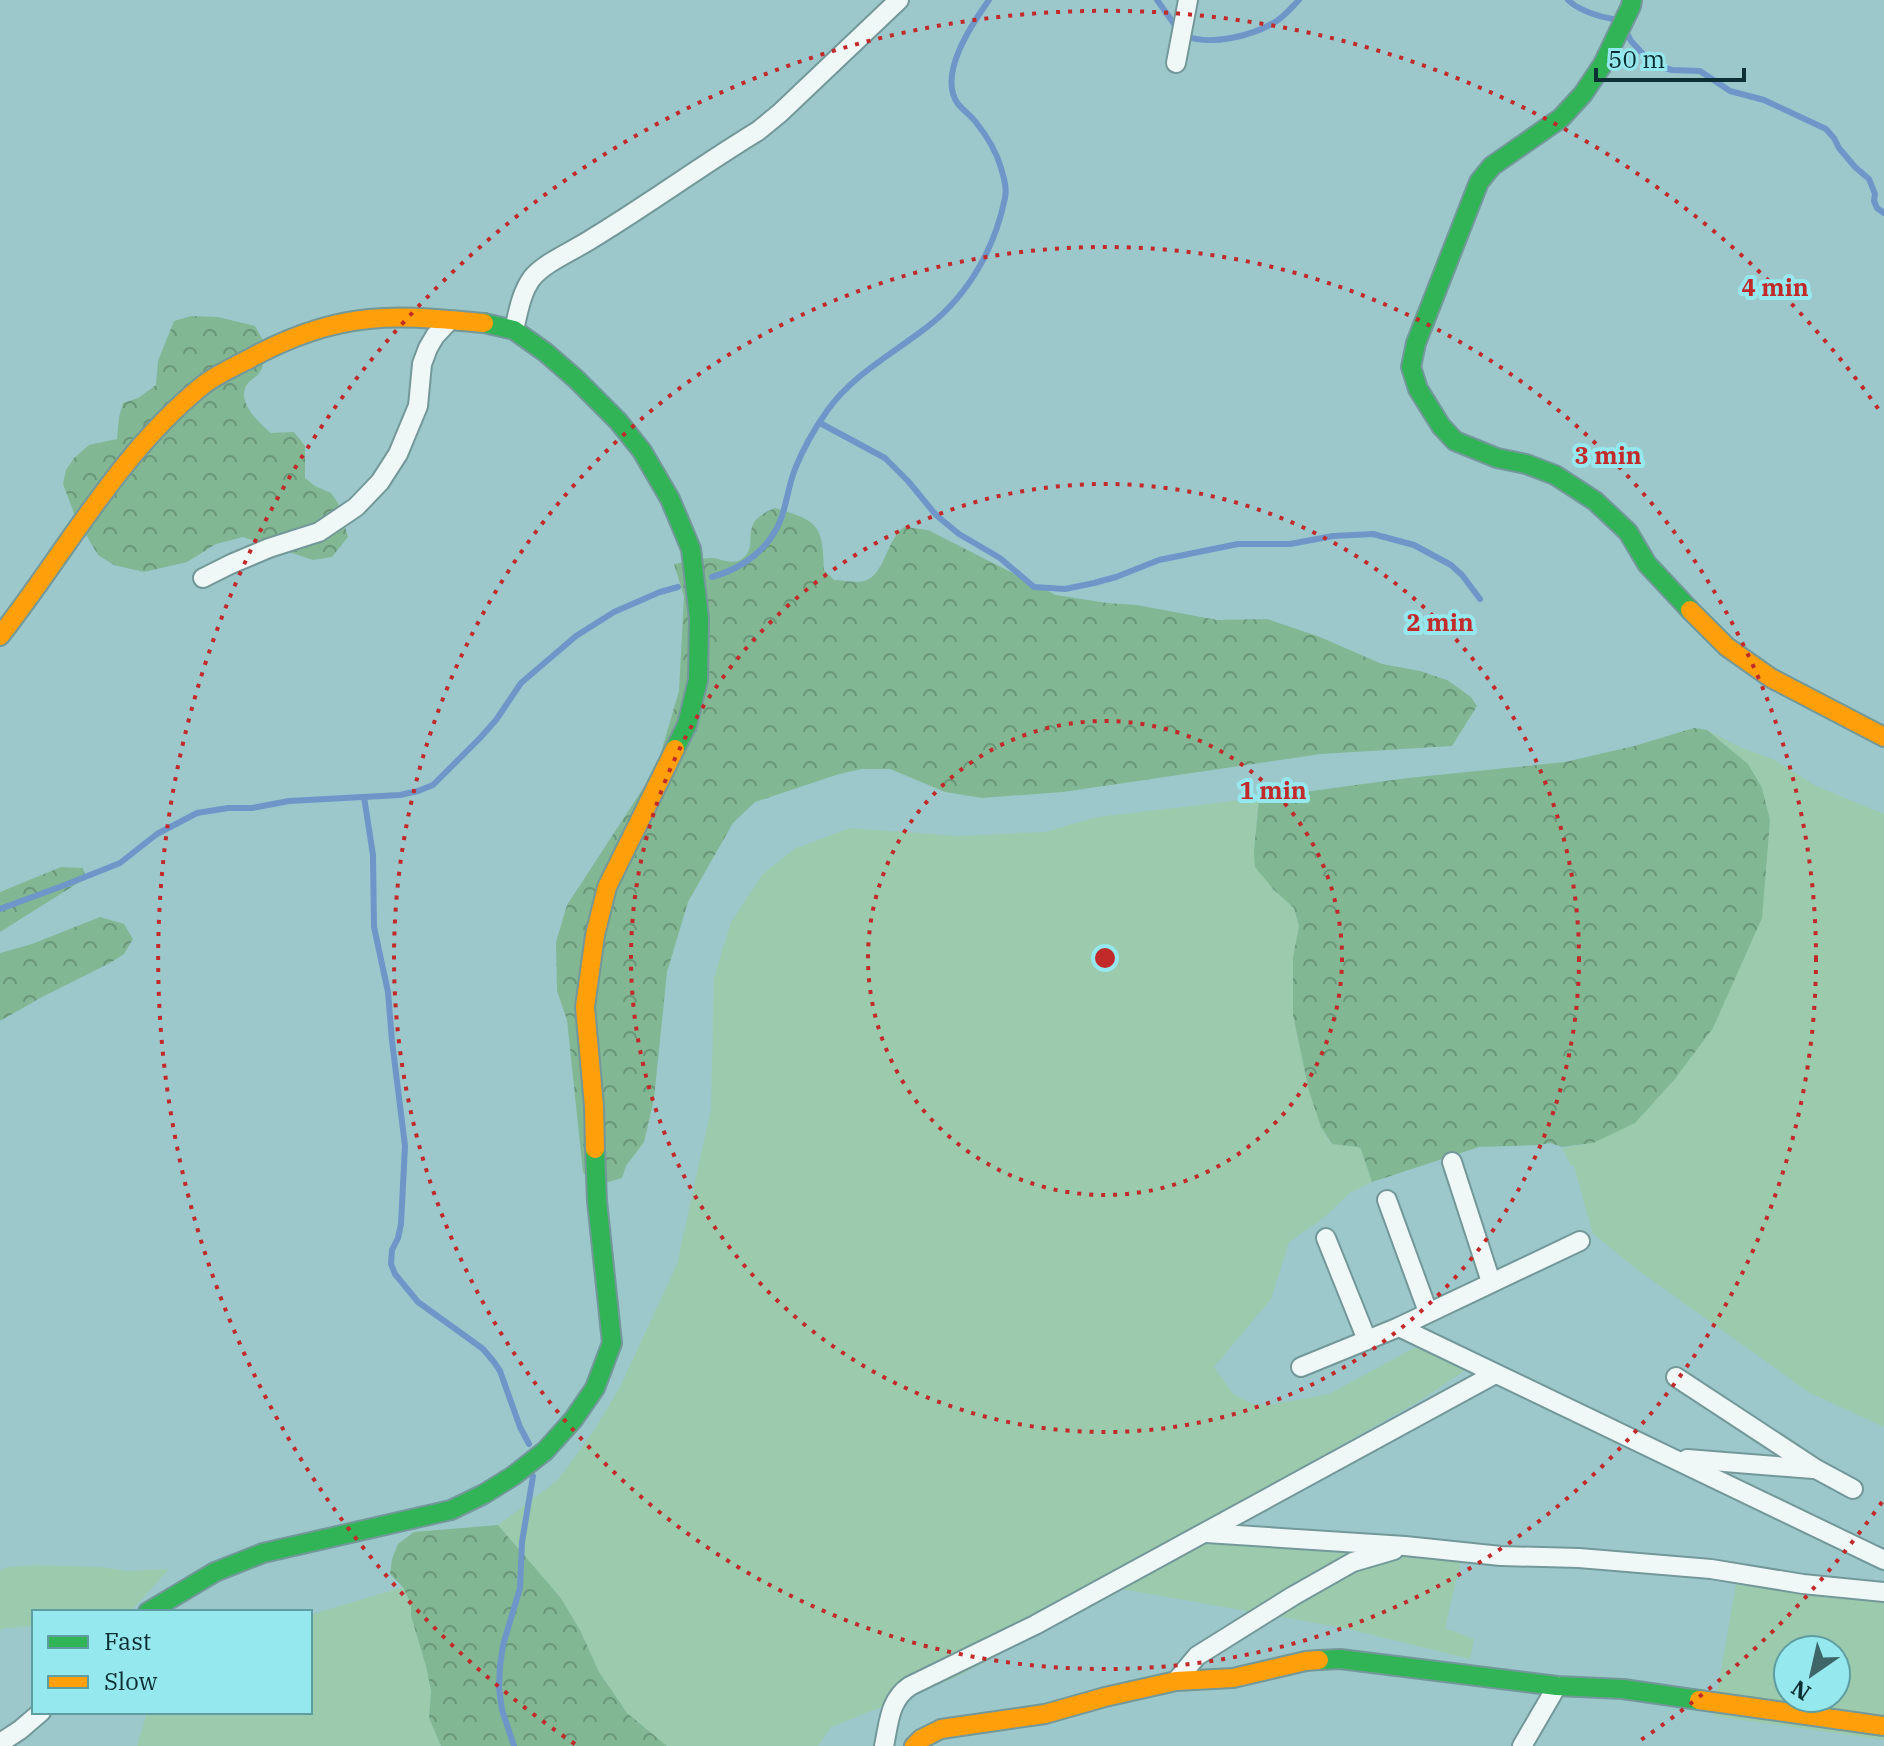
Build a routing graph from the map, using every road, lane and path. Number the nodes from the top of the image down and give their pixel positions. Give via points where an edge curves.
1 (899, 0) edge
2 (1188, 0) edge
3 (1632, 0) edge
4 (1176, 63) dead end
5 (449, 321) junction
6 (514, 330) junction
7 (203, 578) dead end
8 (0, 636) edge
9 (1884, 737) edge
10 (1452, 1162) dead end
11 (1387, 1200) dead end
12 (1326, 1238) dead end
13 (1580, 1241) dead end
14 (1491, 1282) junction
15 (1428, 1312) junction
16 (1399, 1327) junction
17 (1367, 1340) junction
18 (1301, 1367) dead end
19 (1495, 1374) junction
20 (1676, 1377) dead end
21 (1675, 1458) junction
22 (1816, 1469) junction
23 (1853, 1489) dead end
24 (1206, 1533) junction
25 (1405, 1546) junction
26 (1884, 1560) edge
27 (1884, 1592) edge
28 (151, 1610) edge
29 (1176, 1681) junction
30 (1557, 1686) junction
31 (39, 1714) edge
32 (1884, 1726) edge
33 (0, 1743) edge
34 (885, 1746) edge
35 (914, 1746) edge
36 (1522, 1746) edge

1 - 6 street via 758,131 541,270 526,288
2 - 4 street
3 - 9 street via 1583,94 1561,118 1492,166 1479,182 1416,343 1411,367 1418,389 1455,441 1555,475 1595,501 1727,647 1771,678
5 - 6 street
5 - 7 street via 428,348 418,406 380,482 356,507 319,532
5 - 8 street via 367,319 318,328 276,344 204,384 157,427 103,492
6 - 28 street via 576,379 642,451 691,549 699,618 698,680 687,725 607,887 585,1007 612,1343 595,1388 573,1420 545,1451 484,1494 451,1510 263,1553 215,1572
10 - 14 street
11 - 15 street
12 - 17 street
13 - 14 street
14 - 15 street
15 - 16 street
16 - 17 street
16 - 19 street
17 - 18 street
19 - 21 street
19 - 24 street
20 - 22 street
21 - 22 street
21 - 26 street
22 - 23 street
24 - 25 street
24 - 34 street via 900,1692
25 - 27 street via 1711,1569
25 - 29 street via 1353,1562 1293,1596 1197,1656
29 - 30 street via 1233,1678 1340,1659
29 - 35 street via 1045,1714 941,1729
30 - 32 street via 1623,1689
30 - 36 street
31 - 33 street

